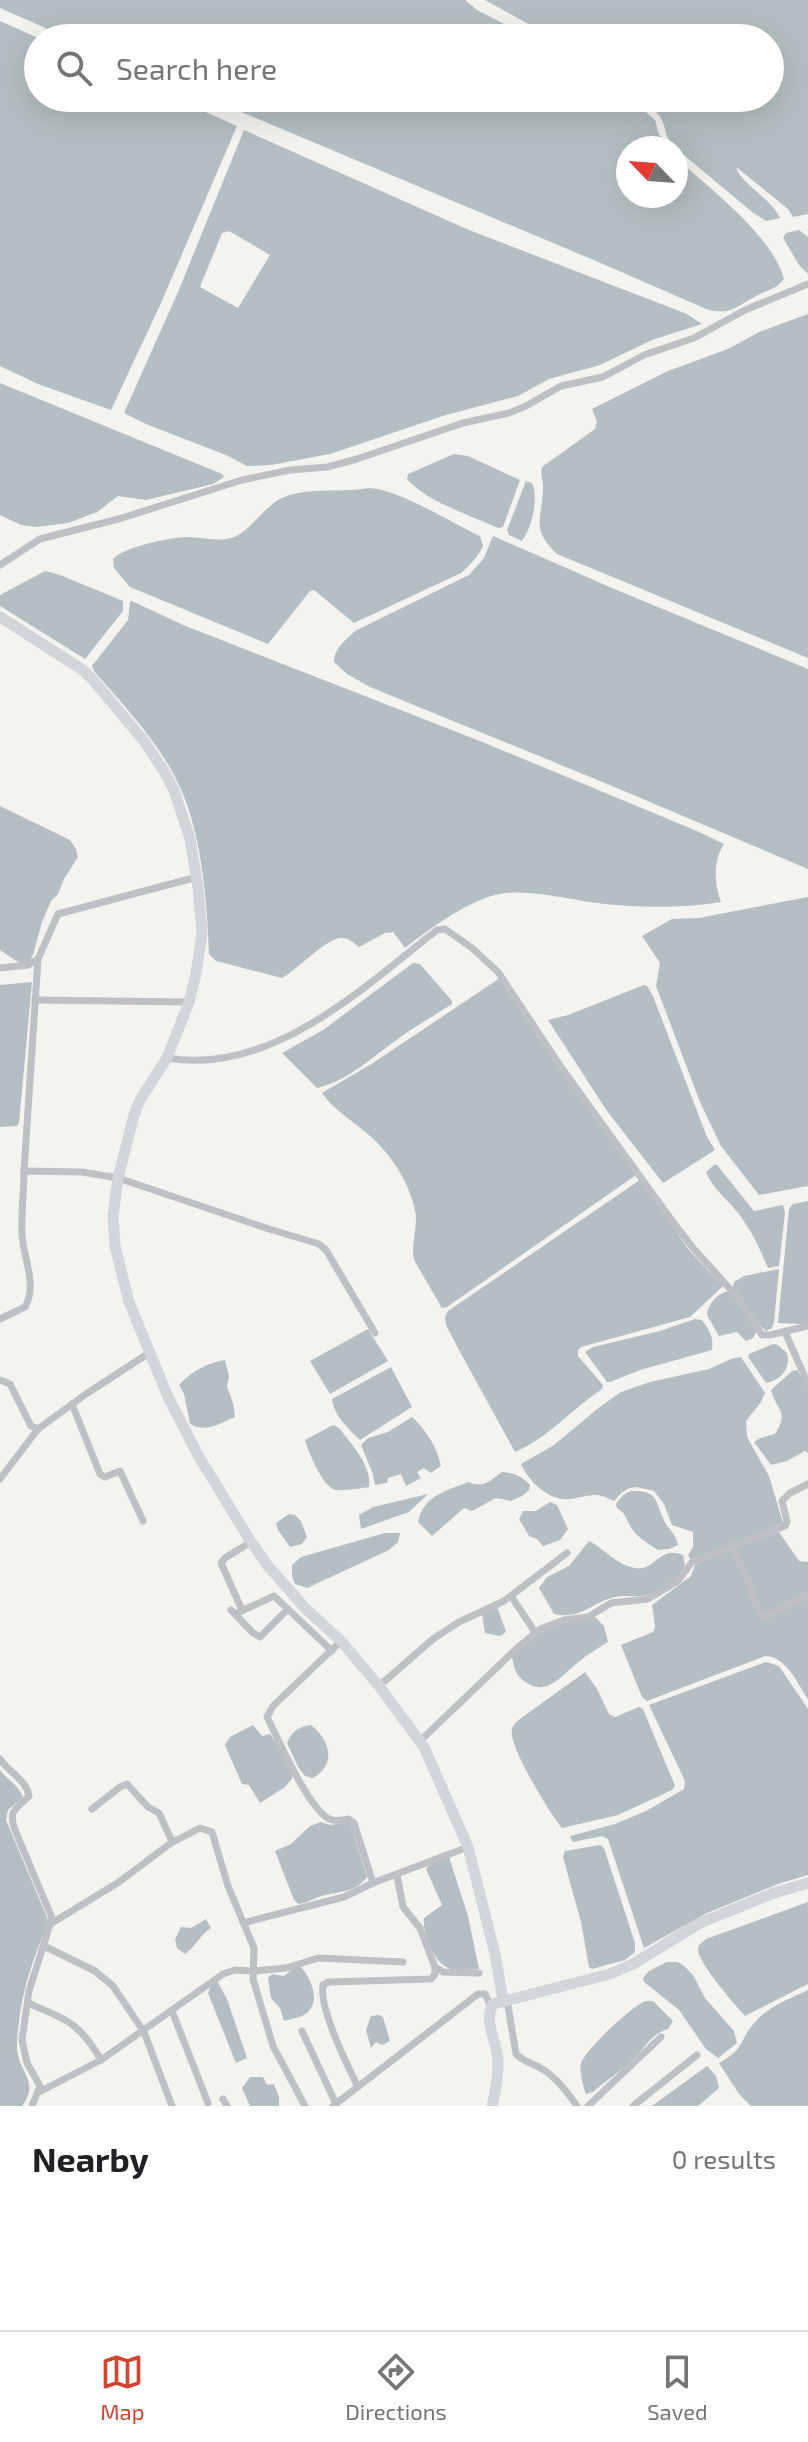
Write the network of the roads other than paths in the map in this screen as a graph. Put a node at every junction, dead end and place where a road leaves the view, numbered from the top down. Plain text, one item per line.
1 (808, 284) edge
2 (0, 565) edge
3 (0, 617) edge
4 (197, 877) junction
5 (38, 959) junction
6 (0, 968) edge
7 (35, 1000) junction
8 (189, 1002) junction
9 (167, 1058) junction
10 (24, 1171) junction
11 (118, 1178) junction
12 (0, 1319) edge
13 (808, 1326) edge
14 (785, 1332) junction
15 (375, 1333) dead end
16 (144, 1356) junction
17 (2, 1383) edge
18 (808, 1384) edge
19 (72, 1404) junction
20 (38, 1429) junction
21 (0, 1479) edge
22 (808, 1484) edge
23 (143, 1521) dead end
24 (251, 1542) junction
25 (733, 1545) junction
26 (567, 1553) dead end
27 (808, 1595) edge
28 (511, 1596) junction
29 (288, 1609) junction
30 (236, 1611) junction
31 (535, 1632) junction
32 (337, 1646) junction
33 (379, 1686) junction
34 (420, 1741) junction
35 (0, 1759) edge
36 (92, 1809) dead end
37 (171, 1843) junction
38 (468, 1847) junction
39 (397, 1875) junction
40 (373, 1883) junction
41 (808, 1883) edge
42 (52, 1923) junction
43 (243, 1923) junction
44 (44, 1946) junction
45 (403, 1962) dead end
46 (435, 1967) junction
47 (253, 1971) junction
48 (479, 1973) dead end
49 (28, 2003) junction
50 (498, 2003) junction
51 (172, 2011) junction
52 (302, 2031) dead end
53 (144, 2032) junction
54 (661, 2037) dead end
55 (697, 2055) dead end
56 (101, 2060) junction
57 (358, 2087) junction
58 (39, 2092) junction
59 (208, 2103) dead end
60 (335, 2105) edge
61 (32, 2106) edge
62 (172, 2106) edge
63 (305, 2106) edge
64 (492, 2106) edge
65 (577, 2106) edge
66 (588, 2106) edge
67 (633, 2106) edge

1 - 2 street
3 - 4 street
4 - 5 street
4 - 8 street
5 - 6 street
5 - 7 street
7 - 8 street
7 - 10 street
8 - 9 street
9 - 11 street
9 - 14 street
10 - 11 street
10 - 12 street
11 - 15 street
11 - 16 street
13 - 14 street
14 - 18 street
16 - 19 street
16 - 24 street
17 - 20 street
19 - 20 street
19 - 23 street
20 - 21 street
22 - 25 street
24 - 30 street
24 - 32 street
25 - 27 street
25 - 31 street
26 - 28 street
28 - 31 street
28 - 33 street
29 - 30 street
29 - 30 street
29 - 32 street
31 - 34 street
32 - 33 street
32 - 40 street
33 - 34 street
34 - 38 street
35 - 42 street
36 - 37 street
37 - 42 street
37 - 43 street
38 - 39 street
38 - 50 street
39 - 40 street
39 - 46 street
40 - 43 street
41 - 50 street
42 - 44 street
43 - 47 street
44 - 49 street
44 - 53 street
45 - 47 street
46 - 48 street
46 - 57 street
47 - 51 street
47 - 63 street
49 - 56 street
49 - 58 street
50 - 57 street
50 - 64 street
50 - 65 street
51 - 53 street
51 - 59 street
52 - 60 street
53 - 56 street
53 - 62 street
54 - 66 street
55 - 67 street
56 - 58 street
57 - 60 street
58 - 61 street

